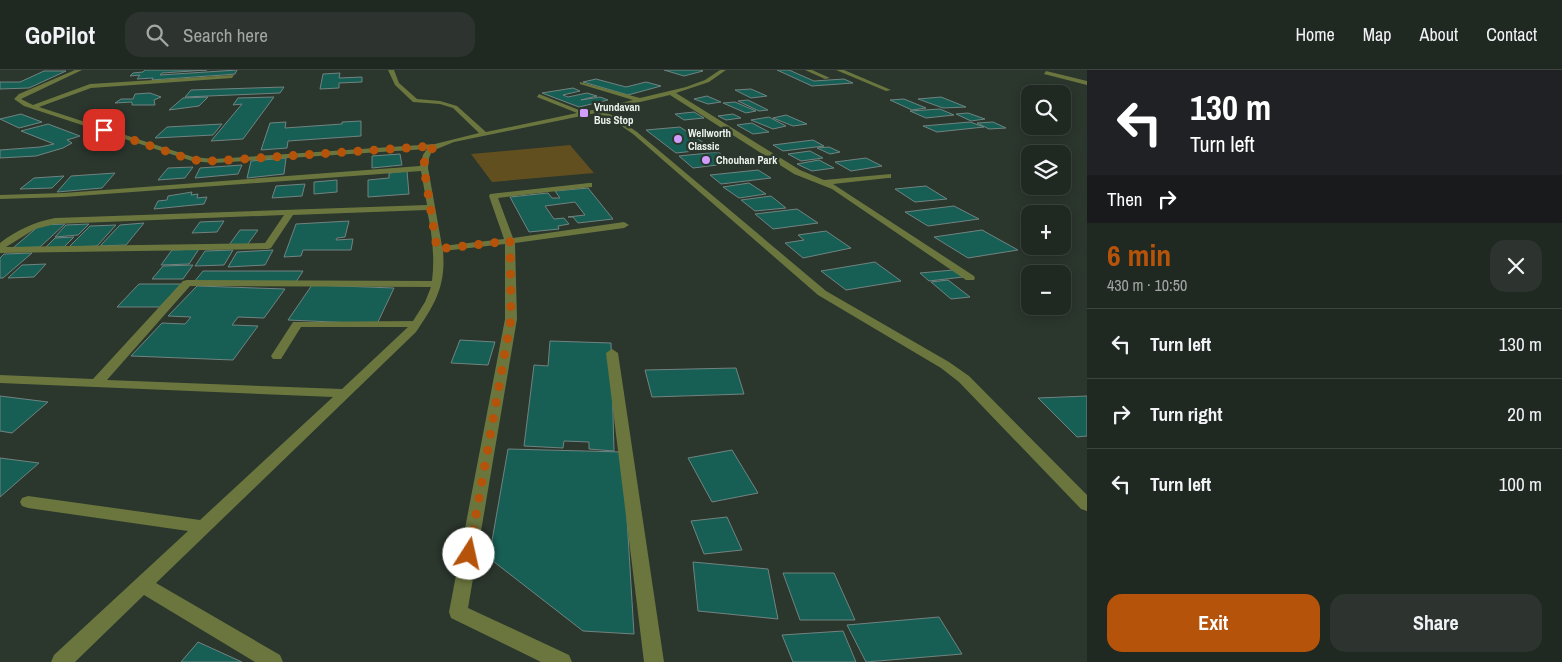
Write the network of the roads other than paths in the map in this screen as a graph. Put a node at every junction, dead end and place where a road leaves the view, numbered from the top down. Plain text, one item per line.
1 (79, 70) edge
2 (391, 70) edge
3 (723, 70) edge
4 (808, 70) edge
5 (839, 70) edge
6 (1046, 74) dead end
7 (232, 76) dead end
8 (827, 78) dead end
9 (1066, 78) junction
10 (1050, 81) dead end
11 (582, 83) dead end
12 (1087, 83) edge
13 (888, 90) dead end
14 (671, 93) junction
15 (539, 96) dead end
16 (642, 100) junction
17 (34, 107) junction
18 (597, 111) junction
19 (585, 114) junction
20 (485, 135) junction
21 (435, 146) junction
22 (424, 168) junction
23 (888, 176) dead end
24 (824, 182) junction
25 (589, 185) dead end
26 (0, 197) edge
27 (430, 207) junction
28 (290, 212) junction
29 (624, 225) dead end
30 (510, 241) junction
31 (0, 248) edge
32 (437, 249) junction
33 (970, 278) dead end
34 (437, 284) junction
35 (416, 324) junction
36 (612, 353) dead end
37 (277, 356) dead end
38 (0, 379) edge
39 (96, 384) junction
40 (345, 393) junction
41 (28, 502) dead end
42 (1087, 505) edge
43 (204, 527) junction
44 (142, 585) junction
45 (61, 662) edge
46 (273, 662) edge
47 (562, 662) edge
48 (654, 662) edge

1 - 17 street
2 - 20 street
3 - 14 street
4 - 8 street
5 - 13 street
6 - 9 street
7 - 17 street
9 - 10 street
9 - 12 street
11 - 16 street
14 - 16 street
14 - 24 street
15 - 19 street
16 - 18 street
17 - 21 street
18 - 19 street
18 - 42 street
19 - 20 street
20 - 21 street
21 - 22 street
22 - 26 street
22 - 27 street
23 - 24 street
24 - 33 street
25 - 30 street
27 - 28 street
27 - 32 street
28 - 31 street
28 - 31 street
29 - 30 street
30 - 32 street
30 - 47 street
32 - 34 street
34 - 35 street
34 - 39 street
35 - 37 street
35 - 40 street
36 - 48 street
38 - 39 street
39 - 40 street
40 - 43 street
41 - 43 street
43 - 44 street
44 - 45 street
44 - 46 street

